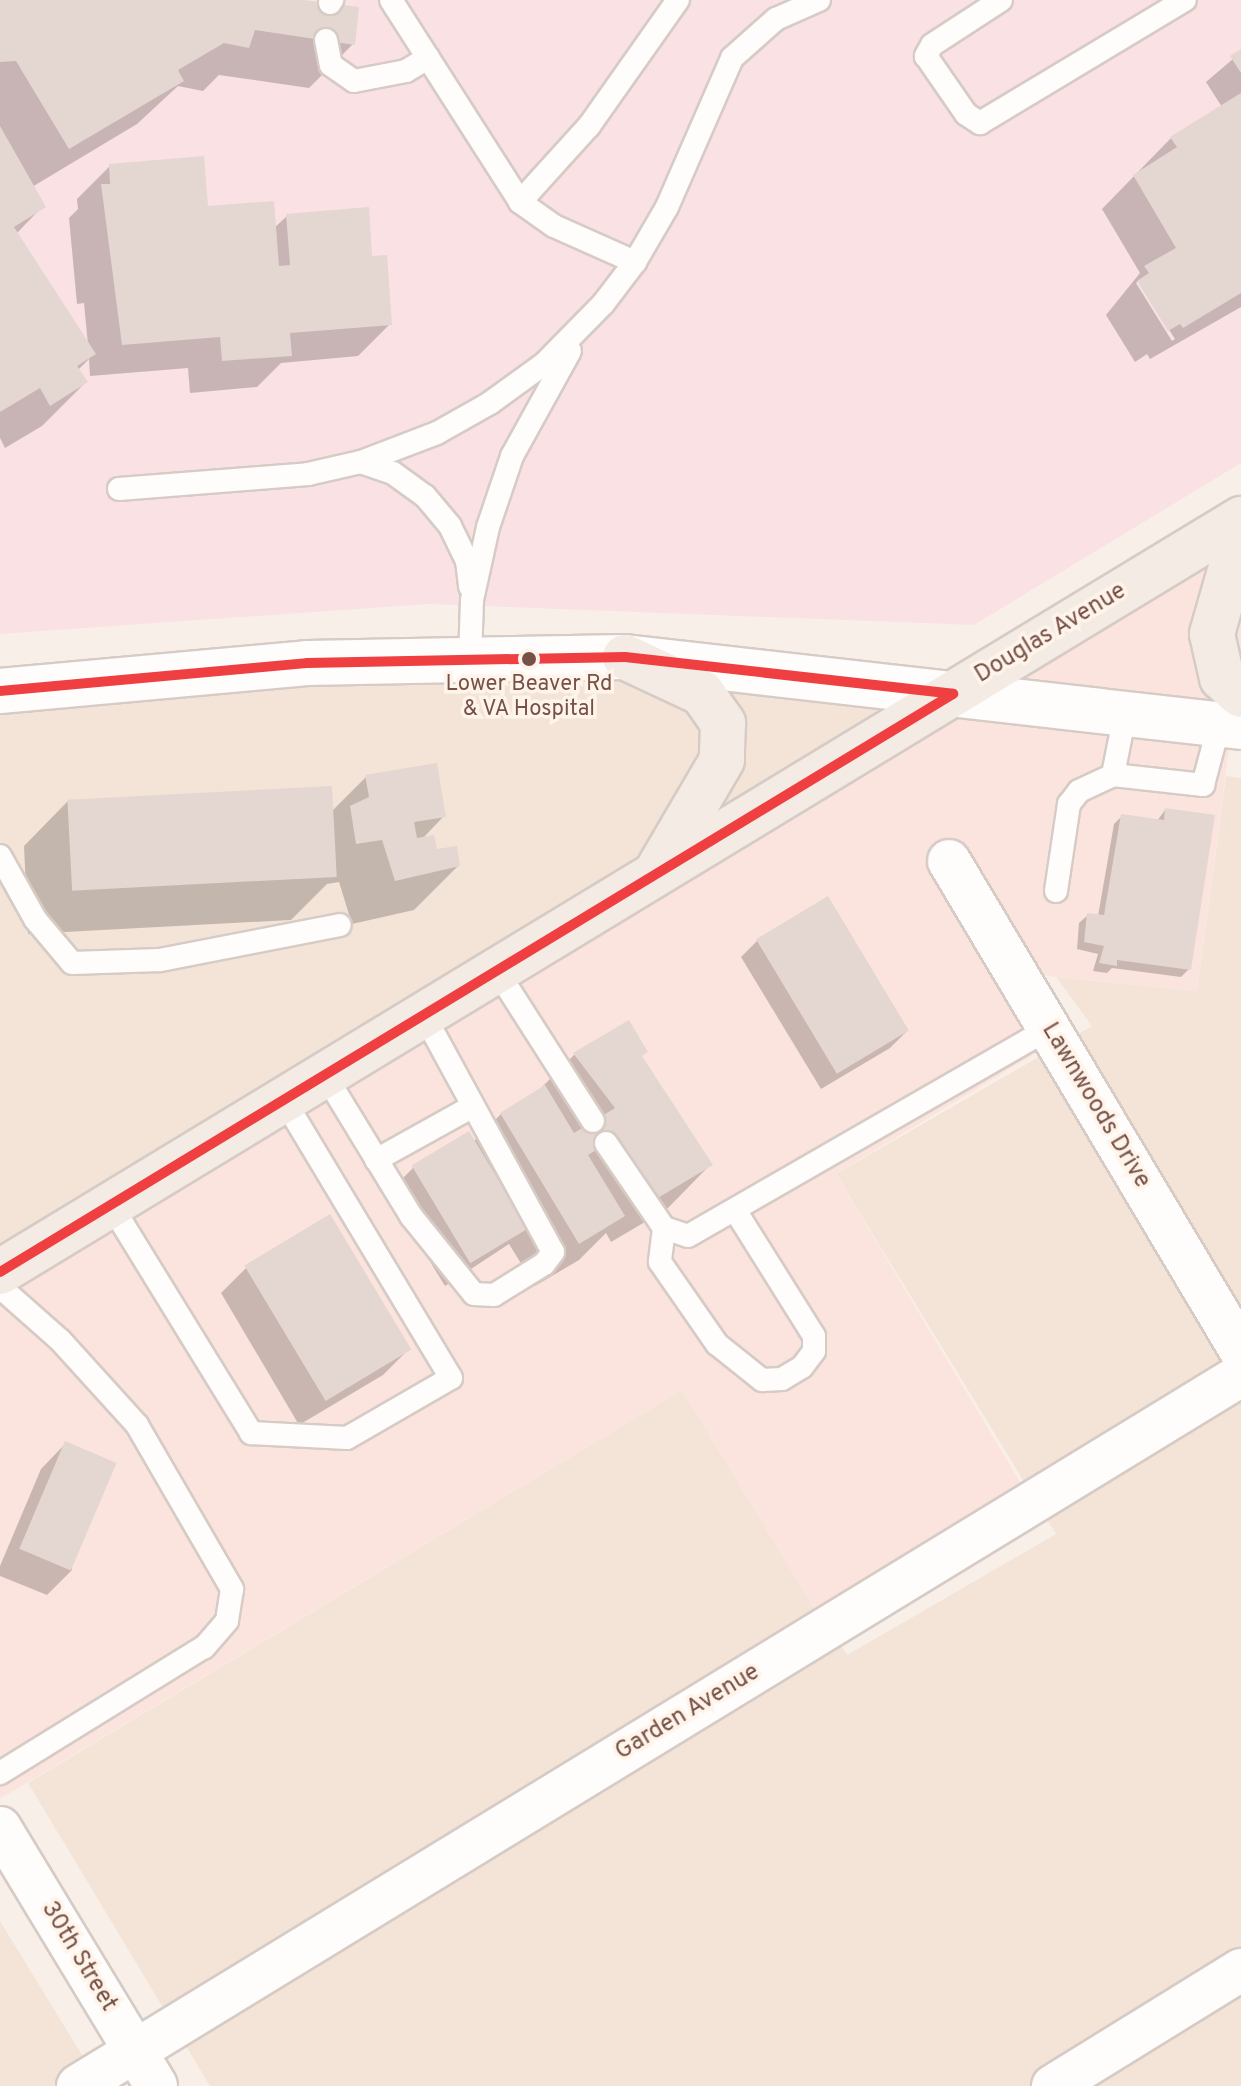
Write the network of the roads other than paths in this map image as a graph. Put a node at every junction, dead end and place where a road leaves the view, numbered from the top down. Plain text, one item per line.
1 (391, 0) edge
2 (678, 0) edge
3 (819, 0) edge
4 (1001, 0) edge
5 (1185, 0) edge
6 (770, 10) edge
7 (326, 40) dead end
8 (428, 58) junction
9 (520, 202) junction
10 (635, 262) junction
11 (603, 304) junction
12 (361, 462) junction
13 (119, 489) dead end
14 (1241, 519) edge
15 (1241, 532) edge
16 (472, 600) junction
17 (625, 657) junction
18 (470, 660) junction
19 (0, 691) edge
20 (953, 694) junction
21 (1125, 714) junction
22 (1234, 716) edge
23 (1113, 775) junction
24 (0, 856) edge
25 (949, 861) dead end
26 (656, 874) junction
27 (1056, 891) dead end
28 (340, 925) dead end
29 (497, 971) junction
30 (424, 1015) junction
31 (1048, 1029) junction
32 (325, 1075) junction
33 (284, 1100) junction
34 (473, 1106) junction
35 (593, 1121) dead end
36 (606, 1143) dead end
37 (376, 1160) junction
38 (111, 1205) junction
39 (735, 1210) junction
40 (664, 1228) junction
41 (0, 1272) edge
42 (0, 1287) edge
43 (1241, 1351) edge
44 (1241, 1375) edge
45 (0, 1773) edge
46 (0, 1828) edge
47 (1241, 1970) edge
48 (145, 2069) edge
49 (78, 2086) edge
50 (1053, 2086) edge

1 - 8 lane
2 - 9 lane
3 - 6 lane
4 - 5 lane
6 - 10 lane
7 - 8 lane
8 - 9 lane
9 - 10 lane
10 - 11 lane
11 - 12 lane
11 - 16 lane
12 - 13 lane
12 - 16 lane
14 - 20 main road, Douglas Avenue
15 - 22 main road
16 - 18 lane
17 - 18 street
17 - 20 street
17 - 26 main road
18 - 19 street
20 - 21 street
20 - 26 main road, Douglas Avenue
21 - 22 street
21 - 23 lane
22 - 23 lane
23 - 27 lane
24 - 28 lane
25 - 31 street, Lawnwoods Drive
26 - 29 main road, Douglas Avenue
29 - 30 main road, Douglas Avenue
29 - 35 lane
30 - 32 main road, Douglas Avenue
30 - 34 lane
31 - 39 lane
31 - 43 street, Lawnwoods Drive
32 - 33 main road, Douglas Avenue
32 - 37 lane
33 - 38 main road, Douglas Avenue
33 - 38 lane
34 - 37 lane
34 - 37 lane
36 - 40 lane
38 - 41 main road, Douglas Avenue
39 - 40 lane
39 - 40 lane
42 - 45 lane
44 - 48 street, Garden Avenue
46 - 48 street, 30th Street
47 - 50 street
48 - 49 street, Garden Avenue

